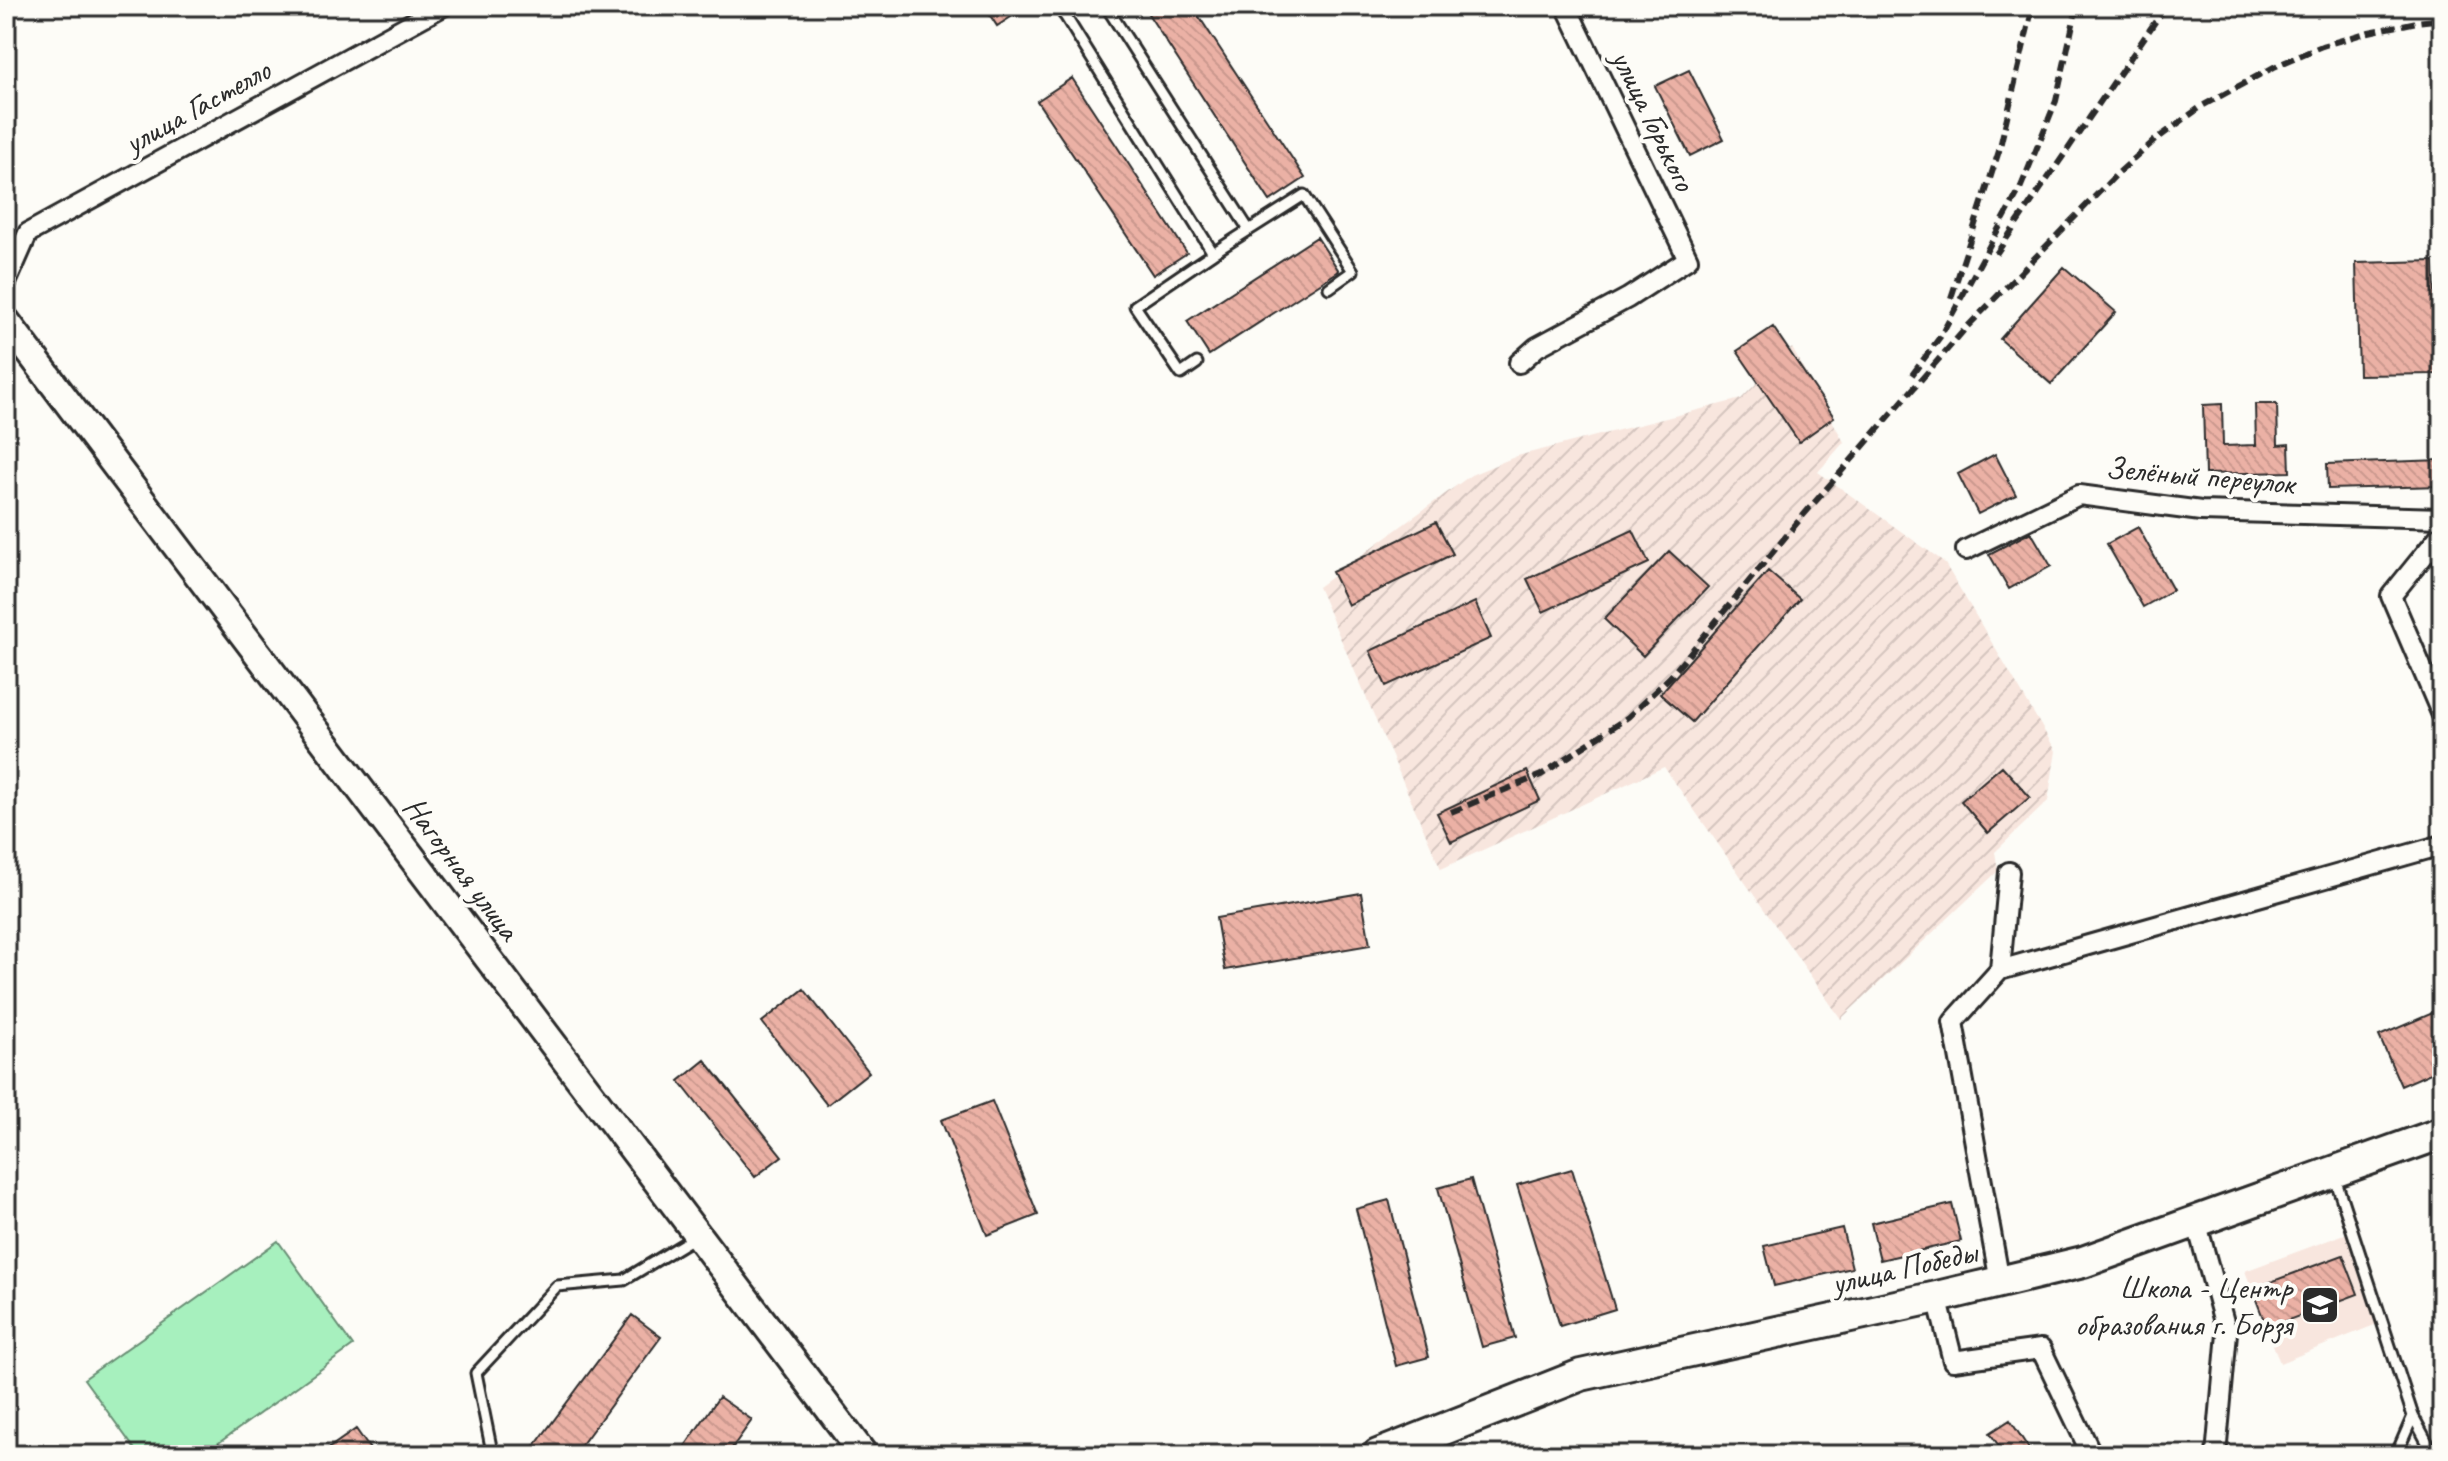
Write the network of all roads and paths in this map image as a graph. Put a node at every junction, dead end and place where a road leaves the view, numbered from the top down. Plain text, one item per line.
1 (443, 6) edge
2 (1078, 6) edge
3 (1106, 6) edge
4 (1566, 6) edge
5 (1062, 10) edge
6 (1249, 230) junction
7 (1213, 253) junction
8 (6, 283) edge
9 (1329, 288) dead end
10 (6, 321) edge
11 (1197, 363) dead end
12 (1519, 363) dead end
13 (2442, 518) edge
14 (2442, 533) edge
15 (1966, 550) dead end
16 (2442, 715) edge
17 (2442, 845) edge
18 (2009, 872) dead end
19 (2000, 970) junction
20 (2442, 1133) edge
21 (2333, 1172) junction
22 (2196, 1221) junction
23 (698, 1236) junction
24 (2000, 1282) junction
25 (1937, 1297) junction
26 (2413, 1416) junction
27 (497, 1455) edge
28 (864, 1455) edge
29 (1378, 1455) edge
30 (2092, 1455) edge
31 (2216, 1455) edge
32 (2396, 1455) edge
33 (2434, 1455) edge

1 - 8 street, улица Гастелло
2 - 5 lane
3 - 6 lane
4 - 12 street, улица Горького
5 - 7 lane
6 - 7 lane
6 - 9 lane
7 - 11 lane
10 - 23 street, Нагорная улица
13 - 15 street, Зелёный переулок
14 - 16 street
17 - 19 street
18 - 19 street
19 - 24 street
20 - 21 main road, улица Победы
21 - 22 main road, улица Победы
21 - 26 lane
22 - 24 main road, улица Победы
22 - 31 street
23 - 27 lane
23 - 28 street, Нагорная улица
24 - 25 main road, улица Победы
25 - 29 main road, улица Победы
25 - 30 street
26 - 32 lane
26 - 33 lane

